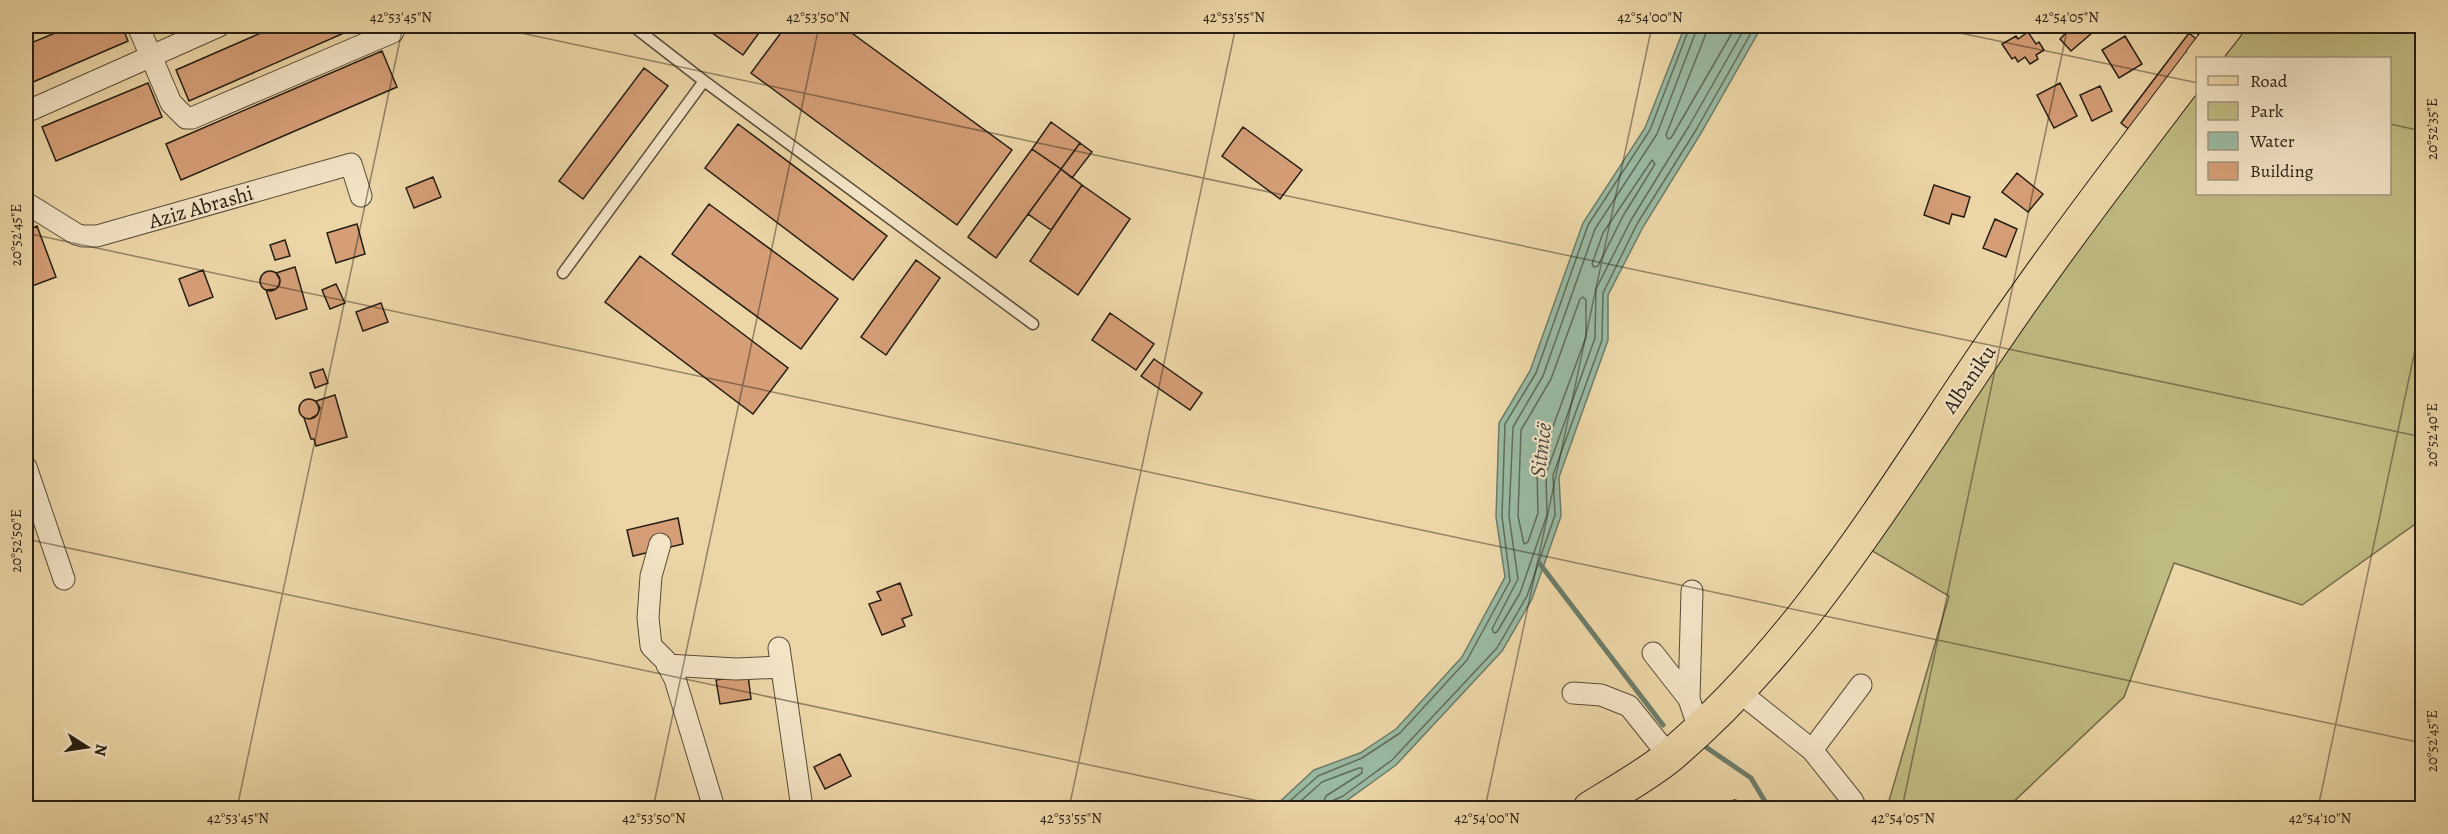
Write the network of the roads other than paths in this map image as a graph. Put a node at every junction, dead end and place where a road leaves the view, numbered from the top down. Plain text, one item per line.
1 (138, 26) edge
2 (219, 26) edge
3 (633, 26) edge
4 (2227, 26) edge
5 (393, 32) dead end
6 (151, 56) junction
7 (2203, 57) edge
8 (2196, 67) edge
9 (704, 81) junction
10 (26, 112) edge
11 (361, 196) dead end
12 (26, 203) edge
13 (563, 273) dead end
14 (1033, 324) dead end
15 (26, 467) edge
16 (660, 544) dead end
17 (64, 579) dead end
18 (1692, 591) dead end
19 (1653, 653) dead end
20 (667, 665) junction
21 (1861, 685) dead end
22 (1737, 690) junction
23 (1573, 693) dead end
24 (1694, 714) junction
25 (1812, 750) junction
26 (1670, 756) junction
27 (714, 808) edge
28 (802, 808) edge
29 (1590, 808) edge
30 (1856, 808) edge

1 - 6 street
2 - 6 street
3 - 9 lane
4 - 7 main road
5 - 6 street
6 - 10 street
8 - 22 main road, Albaniku
9 - 13 lane
9 - 14 lane
11 - 12 street, Aziz Abrashi
15 - 17 street
16 - 20 street
18 - 24 street
19 - 24 street
20 - 27 street
20 - 28 street
21 - 25 street
22 - 24 main road, Albaniku
22 - 25 street
23 - 26 street
24 - 26 main road, Albaniku
25 - 30 street
26 - 29 main road, Albaniku

